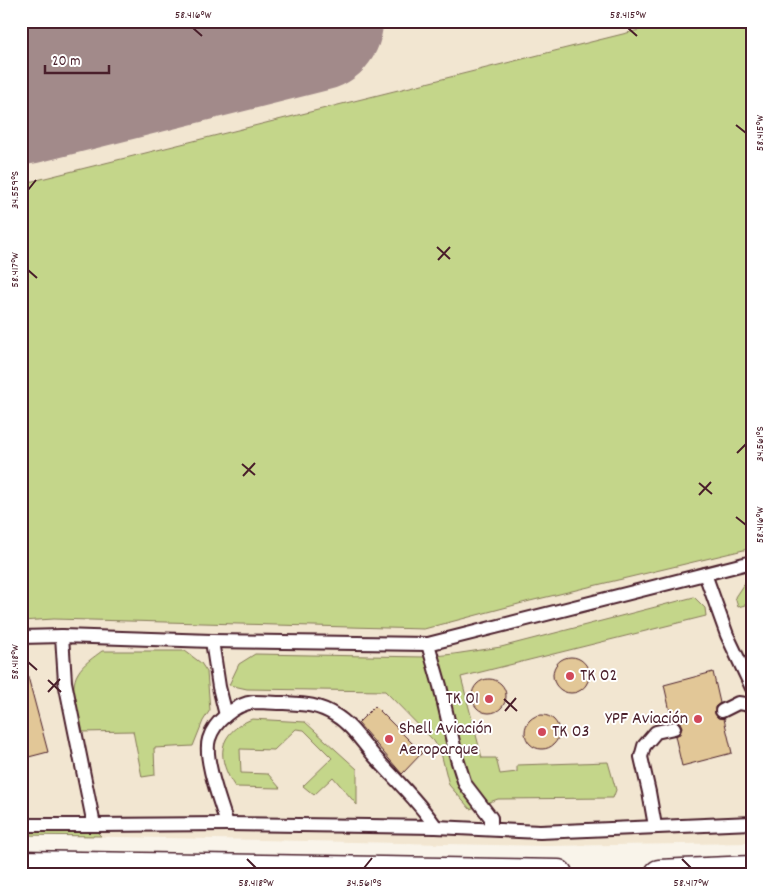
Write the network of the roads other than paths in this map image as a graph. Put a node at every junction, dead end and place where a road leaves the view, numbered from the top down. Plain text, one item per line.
1 (752, 562) edge
2 (705, 574) junction
3 (62, 636) junction
4 (21, 637) edge
5 (212, 641) junction
6 (428, 644) junction
7 (752, 688) edge
8 (752, 706) edge
9 (722, 711) dead end
10 (226, 715) junction
11 (674, 728) dead end
12 (752, 823) edge
13 (94, 824) junction
14 (227, 824) junction
15 (21, 825) edge
16 (655, 826) junction
17 (436, 827) junction
18 (491, 830) junction
19 (21, 865) edge
20 (752, 870) edge
21 (558, 874) edge
22 (659, 874) edge

1 - 2 lane
2 - 6 lane
2 - 7 lane
3 - 4 lane
3 - 5 lane
3 - 13 lane
5 - 6 lane
5 - 10 lane
6 - 18 lane
8 - 9 lane
10 - 14 lane
10 - 17 lane
11 - 16 lane
12 - 16 lane
13 - 14 lane
13 - 15 lane
14 - 17 lane
16 - 18 lane
17 - 18 lane
19 - 21 highway
20 - 22 highway

